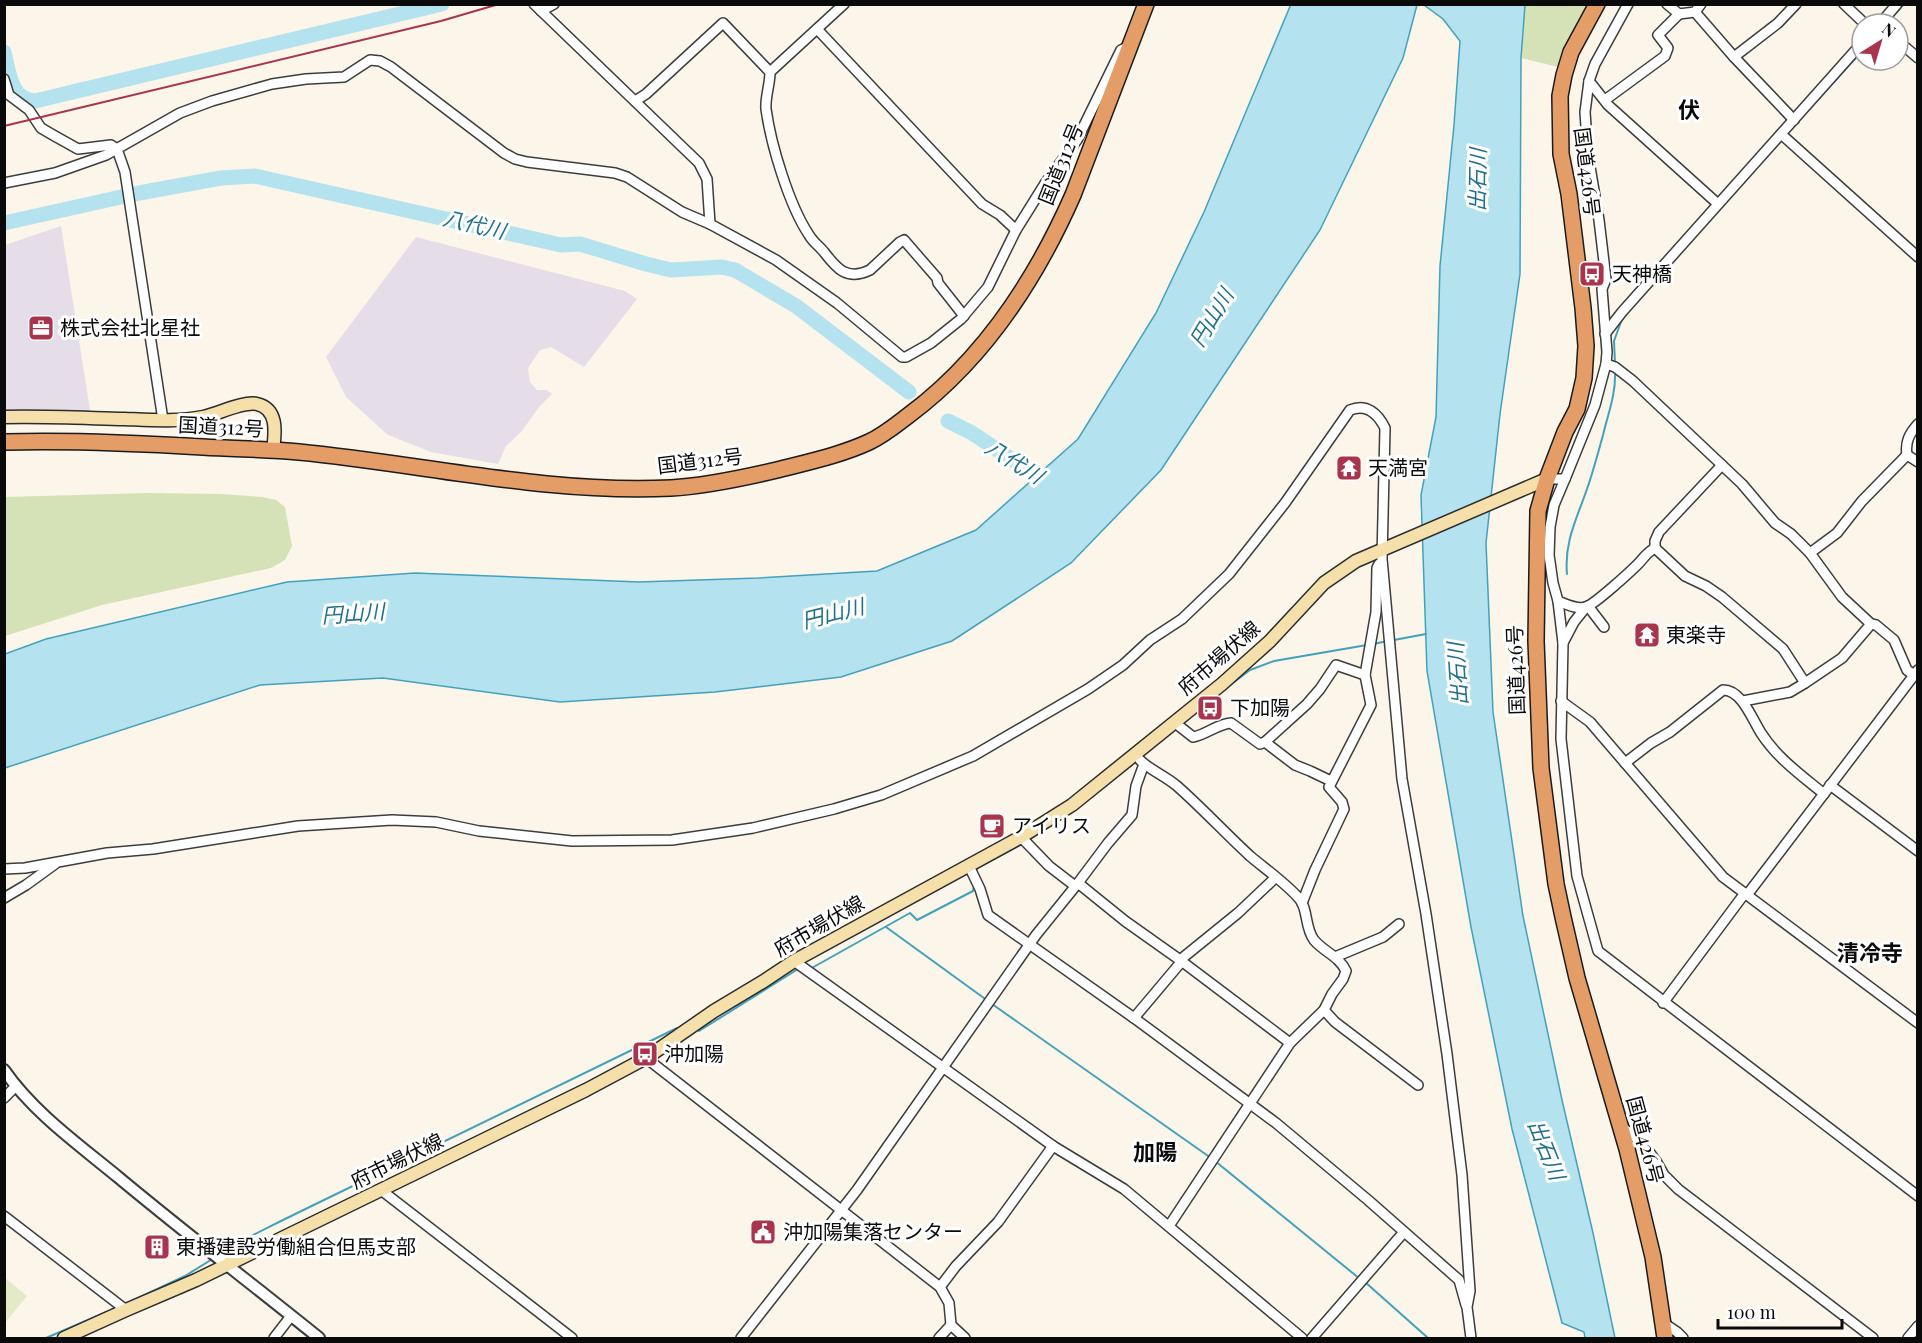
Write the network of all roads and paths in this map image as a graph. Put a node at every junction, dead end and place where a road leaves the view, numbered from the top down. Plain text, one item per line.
1 (554, 4) edge
2 (844, 4) edge
3 (1146, 4) edge
4 (1597, 4) edge
5 (1628, 4) edge
6 (1667, 4) edge
7 (1796, 4) edge
8 (537, 8) edge
9 (1698, 8) edge
10 (1679, 14) junction
11 (817, 29) junction
12 (1130, 44) junction
13 (1734, 57) junction
14 (1850, 57) edge
15 (770, 72) junction
16 (4, 79) edge
17 (1589, 81) junction
18 (1605, 100) junction
19 (635, 101) junction
20 (1794, 120) junction
21 (1781, 134) junction
22 (117, 149) junction
23 (4, 183) edge
24 (1719, 204) junction
25 (710, 224) junction
26 (1016, 230) junction
27 (1917, 257) edge
28 (964, 316) junction
29 (1605, 334) junction
30 (1606, 364) junction
31 (4, 417) edge
32 (163, 420) junction
33 (1917, 424) edge
34 (4, 442) edge
35 (273, 451) junction
36 (1906, 455) junction
37 (1917, 462) edge
38 (1722, 465) junction
39 (1547, 479) junction
40 (1565, 479) junction
41 (1655, 548) junction
42 (1385, 551) junction
43 (1810, 553) junction
44 (1558, 601) junction
45 (1587, 606) junction
46 (1871, 624) junction
47 (1604, 627) dead end
48 (1563, 644) junction
49 (1365, 675) junction
50 (1916, 675) edge
51 (1805, 683) junction
52 (1561, 701) junction
53 (1743, 701) junction
54 (1174, 722) junction
55 (1265, 742) junction
56 (1134, 753) junction
57 (1624, 763) junction
58 (1144, 764) junction
59 (1331, 781) junction
60 (1830, 785) junction
61 (1824, 794) junction
62 (1021, 837) junction
63 (1917, 851) edge
64 (57, 862) junction
65 (969, 866) junction
66 (4, 869) edge
67 (1275, 878) junction
68 (1077, 885) junction
69 (1746, 894) junction
70 (4, 898) edge
71 (1302, 903) junction
72 (1400, 924) dead end
73 (1030, 946) junction
74 (1335, 957) junction
75 (1181, 960) junction
76 (794, 961) junction
77 (1663, 1003) junction
78 (1324, 1010) junction
79 (1134, 1018) junction
80 (1917, 1023) edge
81 (1290, 1043) junction
82 (646, 1058) junction
83 (943, 1068) junction
84 (4, 1070) edge
85 (1418, 1085) dead end
86 (16, 1086) junction
87 (4, 1098) edge
88 (1250, 1102) junction
89 (1620, 1125) junction
90 (1053, 1146) junction
91 (381, 1190) junction
92 (1917, 1196) edge
93 (841, 1210) junction
94 (4, 1216) edge
95 (1169, 1226) junction
96 (1404, 1232) junction
97 (227, 1265) junction
98 (940, 1287) junction
99 (1467, 1307) junction
100 (126, 1310) junction
101 (291, 1316) junction
102 (1662, 1322) junction
103 (951, 1325) junction
104 (1917, 1326) edge
105 (64, 1338) edge
106 (274, 1338) edge
107 (319, 1338) edge
108 (568, 1338) edge
109 (741, 1338) edge
110 (939, 1338) edge
111 (965, 1338) edge
112 (1302, 1338) edge
113 (1312, 1338) edge
114 (1471, 1338) edge
115 (1665, 1338) edge
116 (1683, 1338) edge
117 (1874, 1338) edge
118 (1908, 1338) edge

1 - 8 street
2 - 11 street
3 - 12 highway, 国道312号
4 - 39 highway, 国道426号
5 - 17 street
6 - 10 street
7 - 13 street
8 - 19 street
9 - 10 street
9 - 13 street
10 - 18 street
11 - 15 street
11 - 26 street
12 - 26 street
12 - 35 highway, 国道312号
13 - 20 street
14 - 20 street
15 - 19 street
15 - 28 street
16 - 22 street
17 - 18 street
17 - 29 street
18 - 24 street
19 - 25 street
20 - 21 street
21 - 24 street
21 - 27 street
22 - 23 street
22 - 25 street
22 - 32 street
24 - 29 street
25 - 28 street
26 - 28 street
29 - 30 street
30 - 38 street
30 - 40 street
31 - 32 main road
32 - 35 main road
33 - 36 street
34 - 35 highway, 国道312号
36 - 37 street
36 - 43 street
38 - 41 street
38 - 43 street
39 - 40 street
39 - 42 main road, 府市場伏線
39 - 89 highway, 国道426号
40 - 44 street
41 - 45 street
41 - 51 street
42 - 49 street
42 - 54 main road, 府市場伏線
42 - 64 street
42 - 99 street
43 - 46 street
44 - 45 street
44 - 48 street
45 - 47 street
45 - 48 street
46 - 50 street
46 - 51 street
48 - 52 street
49 - 55 street
49 - 59 street
50 - 60 street
51 - 53 street
52 - 57 street
52 - 77 street
53 - 57 street
53 - 61 street
54 - 55 street
54 - 56 main road, 府市場伏線
55 - 59 street
56 - 58 street
56 - 62 main road, 府市場伏線
57 - 69 street
58 - 67 street
58 - 68 street
59 - 71 street
60 - 61 street
60 - 63 street
61 - 69 street
62 - 65 main road, 府市場伏線
62 - 68 street
64 - 66 street
64 - 70 street
65 - 73 street
65 - 76 main road, 府市場伏線
67 - 71 street
67 - 75 street
68 - 73 street
68 - 75 street
69 - 77 street
69 - 80 street
71 - 74 street
72 - 74 street
73 - 79 street
73 - 83 street
74 - 78 street
75 - 79 street
75 - 81 street
76 - 82 main road, 府市場伏線
76 - 83 street
77 - 92 street
78 - 81 street
78 - 85 street
79 - 88 street
81 - 88 street
82 - 91 main road, 府市場伏線
82 - 93 street
83 - 90 street
83 - 93 street
84 - 86 street
86 - 87 street
86 - 97 street
88 - 95 street
88 - 96 street
89 - 102 highway, 国道426号
89 - 117 street
90 - 95 street
90 - 98 street
91 - 97 main road, 府市場伏線
91 - 108 street
93 - 98 street
93 - 109 street
94 - 100 street
95 - 112 street
96 - 99 street
96 - 113 street
97 - 100 main road, 府市場伏線
97 - 101 street
98 - 103 street
99 - 114 street
100 - 105 main road, 府市場伏線
101 - 106 street
101 - 107 street
102 - 115 highway, 国道426号
102 - 116 street
103 - 110 street
103 - 111 street
104 - 118 street

